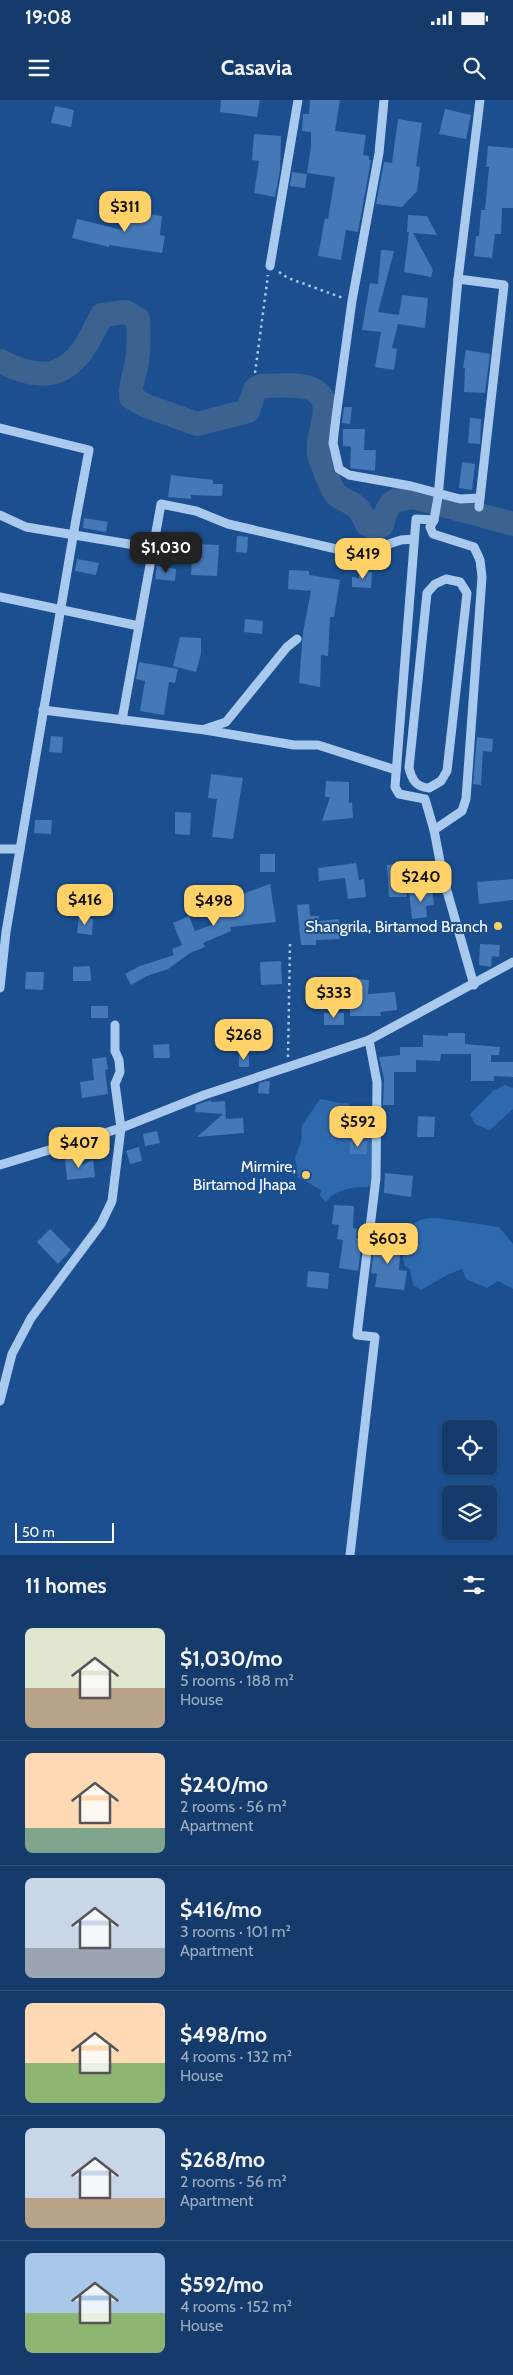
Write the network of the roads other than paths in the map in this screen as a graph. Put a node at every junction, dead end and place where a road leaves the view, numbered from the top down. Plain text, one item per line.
1 (298, 100) edge
2 (384, 100) edge
3 (480, 100) edge
4 (270, 266) road end
5 (458, 279) junction
6 (508, 285) edge
7 (0, 428) edge
8 (438, 494) junction
9 (0, 515) edge
10 (434, 517) junction
11 (73, 536) junction
12 (414, 539) junction
13 (153, 548) junction
14 (427, 593) joint
15 (0, 597) edge
16 (61, 610) junction
17 (138, 626) junction
18 (297, 639) dead end
19 (43, 710) junction
20 (122, 720) junction
21 (205, 730) junction
22 (396, 770) junction
23 (434, 830) junction
24 (0, 849) edge
25 (20, 850) junction
26 (513, 962) edge
27 (474, 985) junction
28 (0, 988) edge
29 (115, 1026) dead end
30 (369, 1040) junction
31 (121, 1128) junction
32 (0, 1165) edge
33 (0, 1401) edge
34 (350, 1555) edge

1 - 4 street
2 - 8 street
3 - 5 street
5 - 6 street
5 - 8 street
6 - 8 street
7 - 11 street
8 - 10 street
9 - 11 street
10 - 12 street
10 - 23 street
11 - 13 street
11 - 16 street
12 - 13 street
12 - 22 street
13 - 17 street
14 - 14 street
15 - 16 street
16 - 17 street
16 - 19 street
17 - 20 street
18 - 21 street
19 - 20 street
19 - 25 street
20 - 21 street
21 - 22 street
22 - 23 street
23 - 27 street
24 - 25 street
25 - 28 street
26 - 27 street
27 - 30 street
29 - 31 street
30 - 31 street
30 - 34 street
31 - 32 street
31 - 33 street

